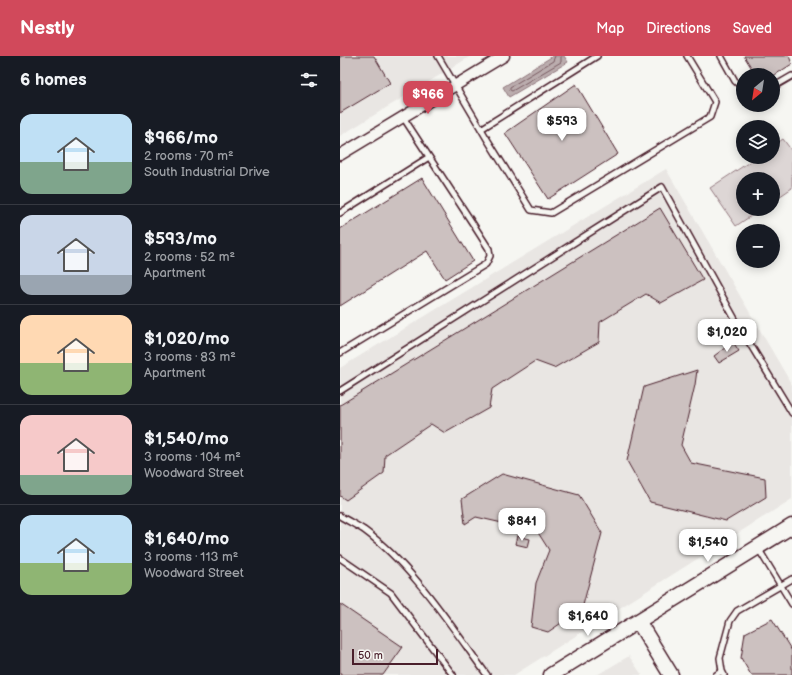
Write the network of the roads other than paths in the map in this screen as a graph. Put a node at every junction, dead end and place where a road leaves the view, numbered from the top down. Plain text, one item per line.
1 (438, 56) edge
2 (504, 56) edge
3 (597, 56) edge
4 (687, 56) edge
5 (720, 56) edge
6 (792, 76) edge
7 (736, 82) edge
8 (780, 83) edge
9 (456, 85) junction
10 (403, 117) junction
11 (481, 129) junction
12 (340, 155) edge
13 (429, 157) junction
14 (340, 213) edge
15 (340, 353) edge
16 (340, 391) edge
17 (792, 414) edge
18 (340, 516) edge
19 (792, 526) edge
20 (758, 547) junction
21 (340, 558) edge
22 (792, 579) edge
23 (781, 586) junction
24 (792, 604) edge
25 (638, 621) junction
26 (723, 673) edge
27 (453, 675) edge
28 (487, 675) edge
29 (551, 675) edge
30 (671, 675) edge
31 (716, 675) edge

1 - 9 lane
2 - 9 street
3 - 11 lane
4 - 11 lane
5 - 7 lane
6 - 8 lane
9 - 10 street
9 - 11 lane
10 - 12 street
10 - 13 lane
13 - 14 lane
13 - 15 lane
16 - 17 lane
18 - 28 lane
19 - 20 street
20 - 23 lane
20 - 25 street
21 - 27 lane
22 - 23 lane
23 - 24 lane
23 - 26 lane
25 - 29 street
25 - 30 street
26 - 31 lane

